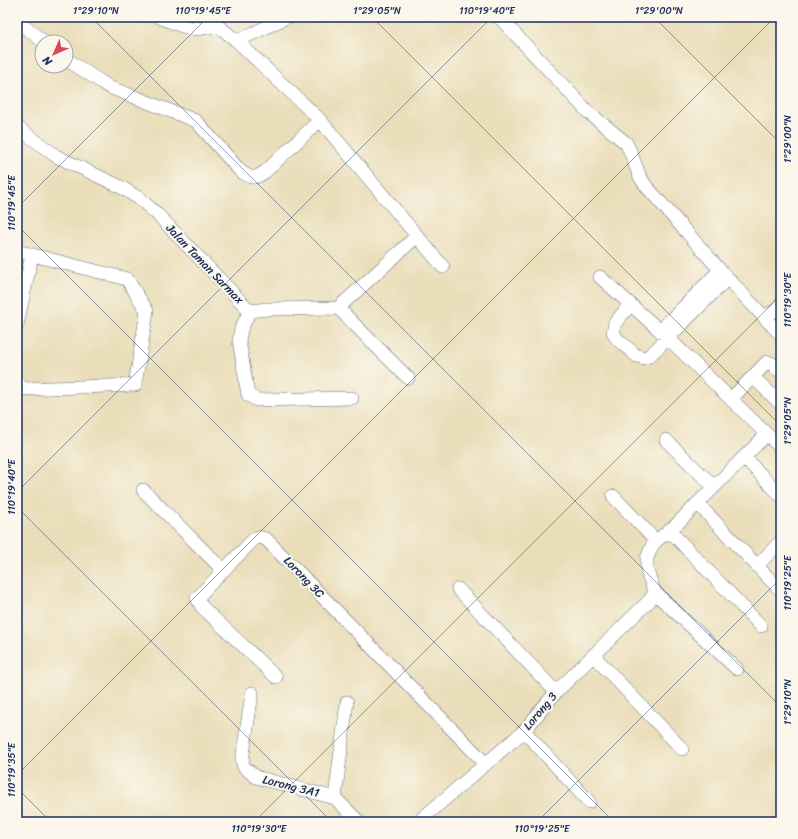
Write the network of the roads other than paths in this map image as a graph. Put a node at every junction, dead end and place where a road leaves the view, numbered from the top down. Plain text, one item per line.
1 (159, 17) edge
2 (286, 17) edge
3 (499, 17) edge
4 (17, 21) edge
5 (212, 21) edge
6 (34, 34) edge
7 (237, 41) junction
8 (74, 64) edge
9 (320, 120) junction
10 (17, 127) edge
11 (417, 236) junction
12 (17, 251) edge
13 (32, 255) junction
14 (443, 266) dead end
15 (724, 274) junction
16 (600, 277) dead end
17 (781, 304) edge
18 (630, 305) junction
19 (338, 308) junction
20 (250, 311) junction
21 (764, 317) junction
22 (17, 325) edge
23 (664, 335) junction
24 (781, 335) edge
25 (781, 372) edge
26 (753, 377) junction
27 (408, 378) dead end
28 (17, 383) edge
29 (352, 398) dead end
30 (731, 399) junction
31 (781, 404) edge
32 (767, 434) junction
33 (666, 440) dead end
34 (781, 448) edge
35 (744, 457) junction
36 (714, 487) junction
37 (143, 490) dead end
38 (613, 496) dead end
39 (781, 496) edge
40 (698, 504) junction
41 (669, 530) junction
42 (656, 541) junction
43 (781, 541) edge
44 (757, 566) junction
45 (223, 570) junction
46 (458, 589) dead end
47 (781, 591) edge
48 (655, 593) junction
49 (761, 626) dead end
50 (593, 655) junction
51 (737, 670) dead end
52 (276, 677) dead end
53 (556, 692) junction
54 (252, 693) dead end
55 (347, 702) dead end
56 (524, 731) junction
57 (682, 749) dead end
58 (486, 764) junction
59 (335, 798) junction
60 (589, 802) dead end
61 (426, 820) edge
62 (360, 822) edge

1 - 5 street
2 - 7 street
3 - 15 street
4 - 6 street
5 - 7 street
7 - 9 street
8 - 9 street
9 - 11 street
10 - 20 street, Jalan Taman Sarmax
11 - 14 street
11 - 19 street
12 - 13 street
13 - 22 street
13 - 28 street
15 - 21 street
15 - 23 street
16 - 18 street
17 - 21 street
18 - 23 street
18 - 23 street
19 - 20 street, Jalan Taman Sarmax
19 - 27 street
20 - 29 street
21 - 24 street
23 - 30 street
25 - 26 street
26 - 30 street
26 - 31 street
30 - 32 street
32 - 34 street
32 - 35 street
33 - 36 street
35 - 36 street
35 - 39 street
36 - 40 street
37 - 45 street
38 - 42 street
40 - 41 street
40 - 44 street
41 - 42 street
41 - 49 street
42 - 48 street
43 - 44 street
44 - 47 street
45 - 52 street, Lorong 3C
45 - 58 street, Lorong 3C
46 - 53 street
48 - 50 street, Lorong 3
48 - 51 street
50 - 53 street, Lorong 3
50 - 57 street
53 - 56 street, Lorong 3
54 - 59 street, Lorong 3A1
55 - 59 street
56 - 58 street, Lorong 3
56 - 60 street
58 - 61 street, Lorong 3
59 - 62 street, Lorong 3A1

